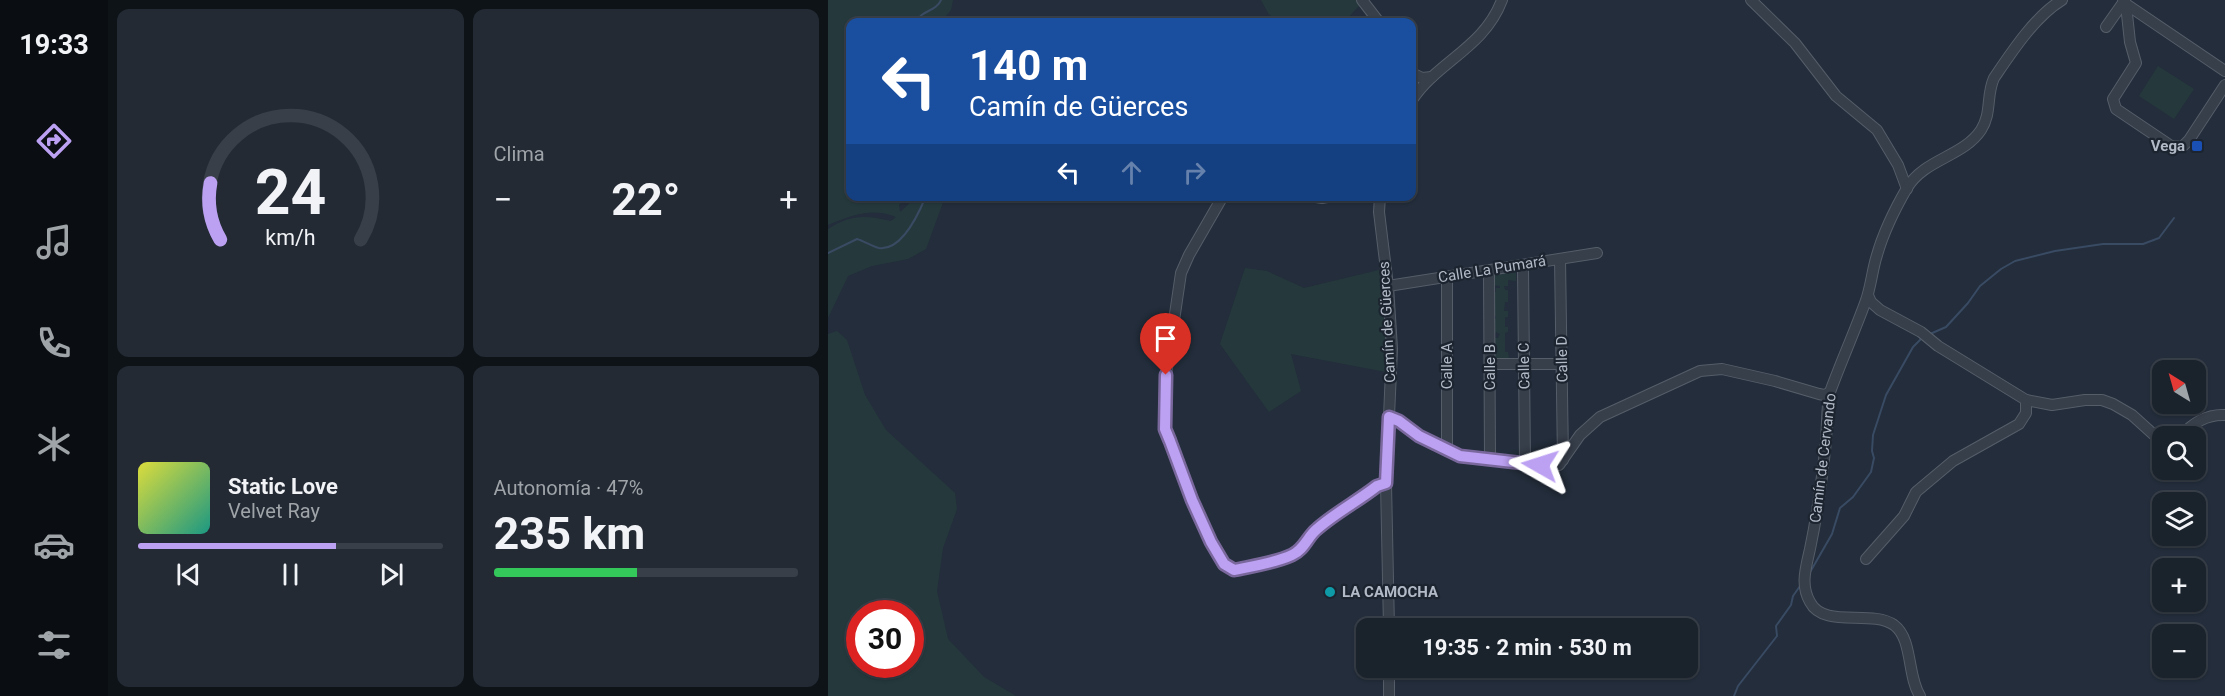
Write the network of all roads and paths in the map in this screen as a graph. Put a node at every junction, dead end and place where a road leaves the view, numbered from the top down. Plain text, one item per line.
1 (1362, 0) edge
2 (1502, 0) edge
3 (1751, 0) edge
4 (1766, 0) edge
5 (2062, 0) edge
6 (2122, 2) edge
7 (1767, 15) junction
8 (1376, 18) edge
9 (2106, 27) dead end
10 (2225, 71) edge
11 (1416, 75) edge
12 (1432, 77) junction
13 (2225, 85) edge
14 (1416, 94) edge
15 (1906, 189) junction
16 (1220, 201) edge
17 (1380, 201) edge
18 (1597, 253) dead end
19 (1560, 259) junction
20 (1523, 268) dead end
21 (1489, 274) dead end
22 (1447, 281) dead end
23 (1388, 286) junction
24 (1868, 295) junction
25 (1490, 364) junction
26 (1524, 364) junction
27 (1562, 364) junction
28 (1829, 393) junction
29 (2026, 400) junction
30 (2225, 415) edge
31 (1389, 417) junction
32 (2191, 426) edge
33 (2152, 433) edge
34 (1448, 451) junction
35 (1490, 459) junction
36 (1563, 460) junction
37 (1526, 463) junction
38 (1386, 483) junction
39 (1866, 560) dead end
40 (1389, 618) edge
41 (1389, 678) edge
42 (1389, 696) edge
43 (1920, 696) edge

1 - 8 street
2 - 12 street
3 - 7 street
4 - 7 street
5 - 15 street
6 - 9 street
6 - 10 street
6 - 13 street
7 - 15 street
11 - 12 street
12 - 14 street
15 - 24 street, Camín de Cervando
16 - 38 street
17 - 23 street, Camín de Güerces
18 - 19 street, Calle La Pumará
19 - 23 street, Calle La Pumará
19 - 27 street, Calle D
20 - 26 street, Calle C
21 - 25 street, Calle B
22 - 34 street, Calle A
23 - 31 street, Camín de Güerces
24 - 28 street, Camín de Cervando
24 - 29 street
25 - 26 street
25 - 35 street, Calle B
26 - 27 street
26 - 37 street, Calle C
27 - 36 street, Calle D
28 - 36 street
28 - 43 street, Camín de Cervando
29 - 33 street
29 - 39 street
30 - 32 street
31 - 34 street
31 - 38 street, Camín de Güerces
34 - 35 street
35 - 37 street
36 - 37 street
38 - 40 street, Camín de Güerces
41 - 42 street

